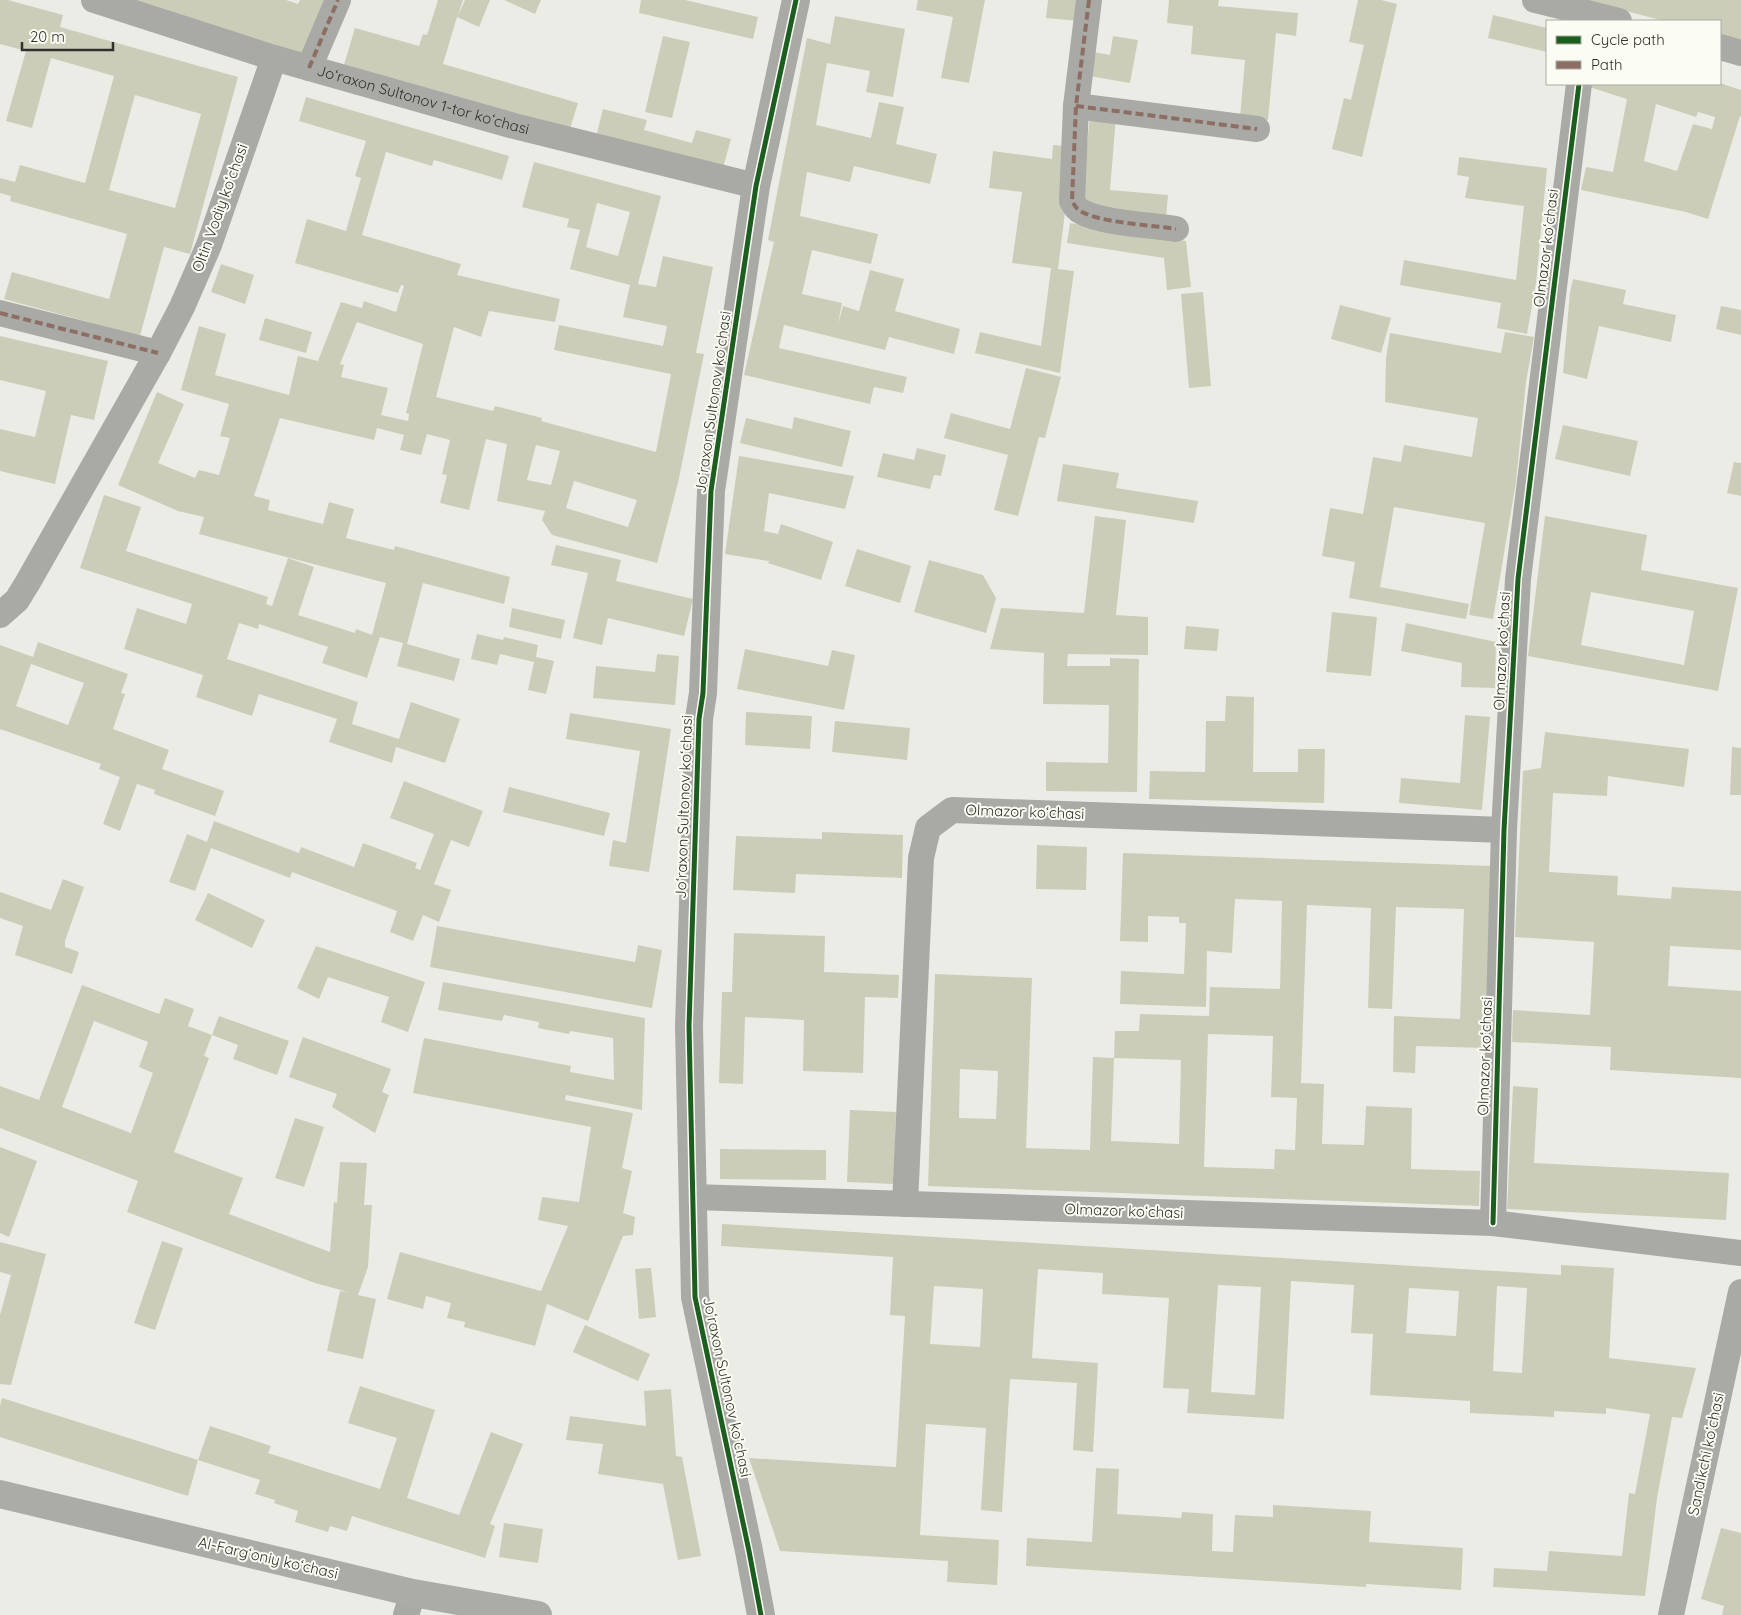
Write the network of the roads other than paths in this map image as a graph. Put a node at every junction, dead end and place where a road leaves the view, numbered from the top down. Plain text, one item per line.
1 (94, 0) edge
2 (338, 0) edge
3 (796, 0) edge
4 (1089, 0) edge
5 (1535, 0) edge
6 (1587, 17) edge
7 (1611, 20) edge
8 (1721, 47) edge
9 (1741, 52) edge
10 (274, 58) junction
11 (308, 68) junction
12 (1579, 85) edge
13 (1076, 106) junction
14 (1257, 129) dead end
15 (756, 186) junction
16 (1176, 229) dead end
17 (0, 313) edge
18 (158, 354) junction
19 (0, 615) edge
20 (1504, 830) junction
21 (693, 1197) junction
22 (905, 1204) junction
23 (1493, 1223) junction
24 (1741, 1252) edge
25 (1741, 1292) edge
26 (0, 1494) edge
27 (409, 1604) edge
28 (538, 1615) edge
29 (760, 1615) edge
30 (1671, 1615) edge

1 - 10 street, Jo‘raxon Sultonov 1-tor ko‘chasi
2 - 11 street
3 - 15 street, Joʻraxon Sultonov koʻchasi
4 - 13 street
5 - 6 street
6 - 7 street
8 - 9 street
10 - 11 street, Jo‘raxon Sultonov 1-tor ko‘chasi
10 - 18 street, Oltin Vodiy koʻchasi
11 - 15 street, Jo‘raxon Sultonov 1-tor ko‘chasi
12 - 20 street, Olmazor koʻchasi
13 - 14 street
13 - 16 street
15 - 21 street, Joʻraxon Sultonov koʻchasi
17 - 18 street
18 - 19 street, Oltin Vodiy koʻchasi
20 - 22 street, Olmazor koʻchasi
20 - 23 street, Olmazor koʻchasi
21 - 22 street, Olmazor koʻchasi
21 - 29 street, Joʻraxon Sultonov koʻchasi
22 - 23 street, Olmazor koʻchasi
23 - 24 street, Olmazor koʻchasi
25 - 30 street, Sandikchi koʻchasi
26 - 27 main road, Al-Fargʻoniy koʻchasi
27 - 28 main road, Al-Fargʻoniy koʻchasi

